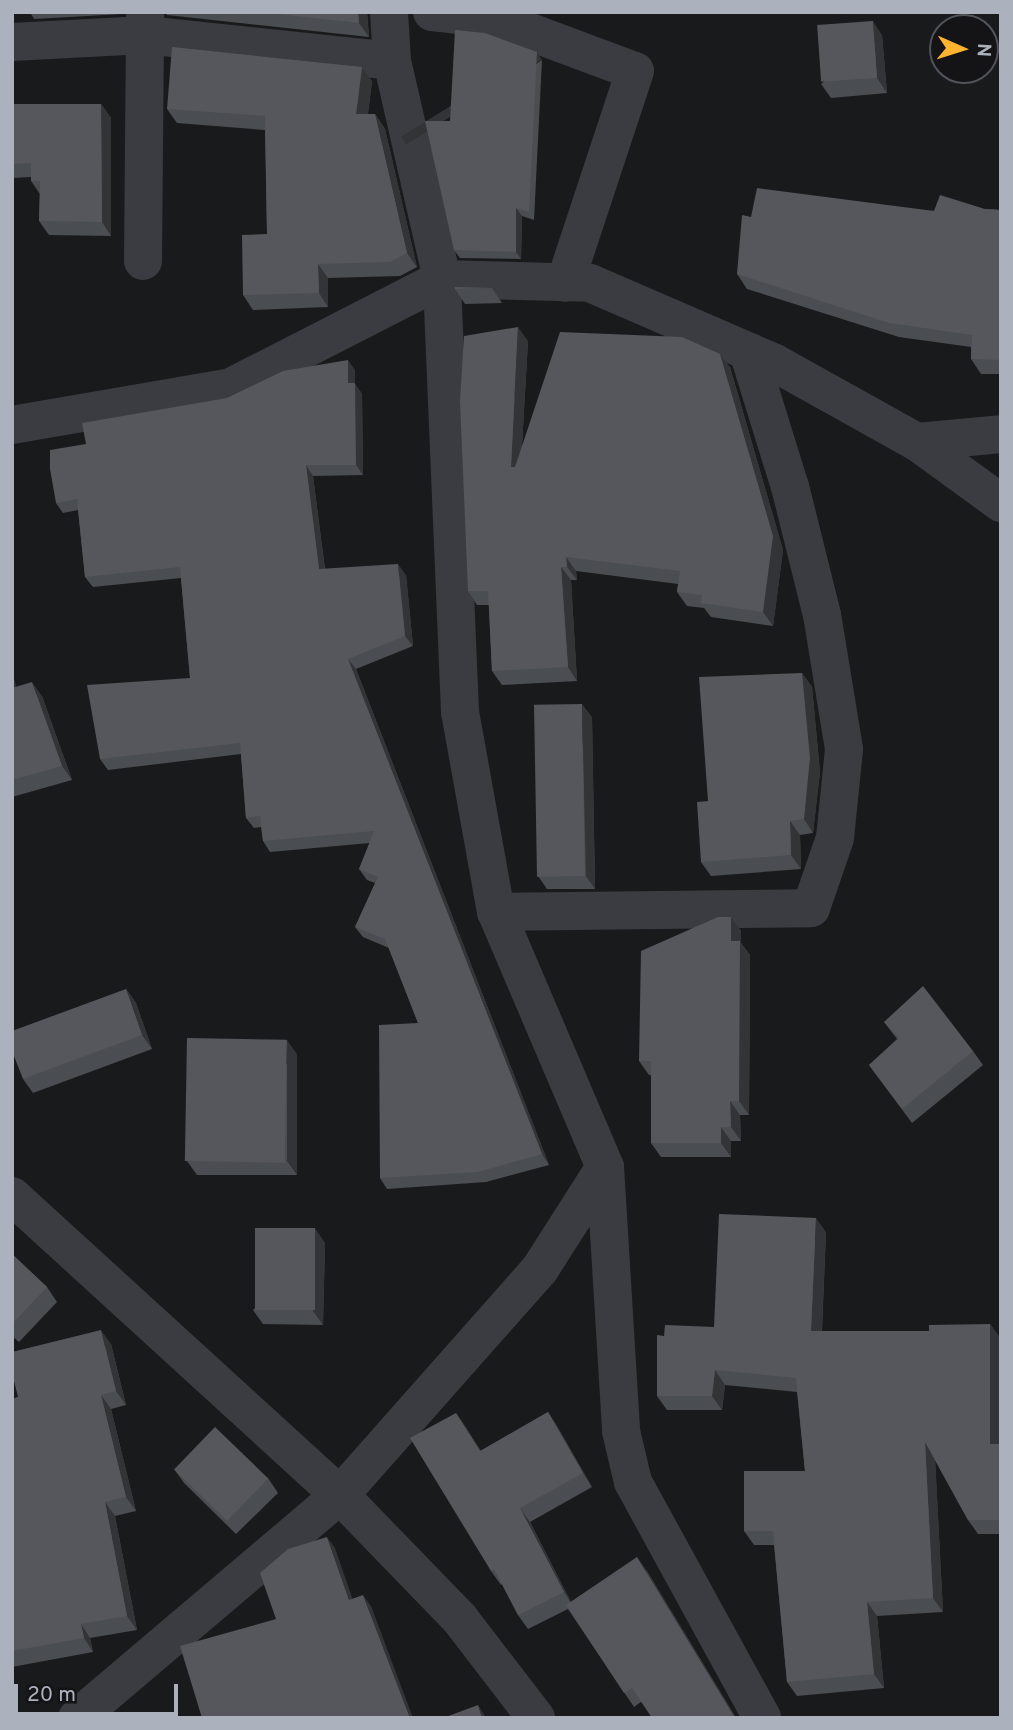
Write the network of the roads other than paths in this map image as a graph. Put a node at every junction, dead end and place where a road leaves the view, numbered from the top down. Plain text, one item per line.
1 (389, 12) edge
2 (432, 12) edge
3 (145, 24) edge
4 (12, 42) edge
5 (392, 61) junction
6 (143, 261) dead end
7 (442, 279) junction
8 (565, 282) junction
9 (748, 351) junction
10 (12, 425) edge
11 (1001, 434) edge
12 (917, 442) junction
13 (1001, 503) edge
14 (496, 912) junction
15 (605, 1167) junction
16 (12, 1196) edge
17 (340, 1495) junction
18 (77, 1718) edge
19 (536, 1718) edge
20 (762, 1718) edge

1 - 5 street
2 - 8 street
3 - 4 street
3 - 5 street
3 - 6 street
5 - 7 street
7 - 8 street
7 - 10 street
7 - 14 street
8 - 9 street
9 - 12 street
9 - 14 street
11 - 12 street
12 - 13 street
14 - 15 street
15 - 17 street
15 - 20 street
16 - 17 street
17 - 18 street
17 - 19 street

